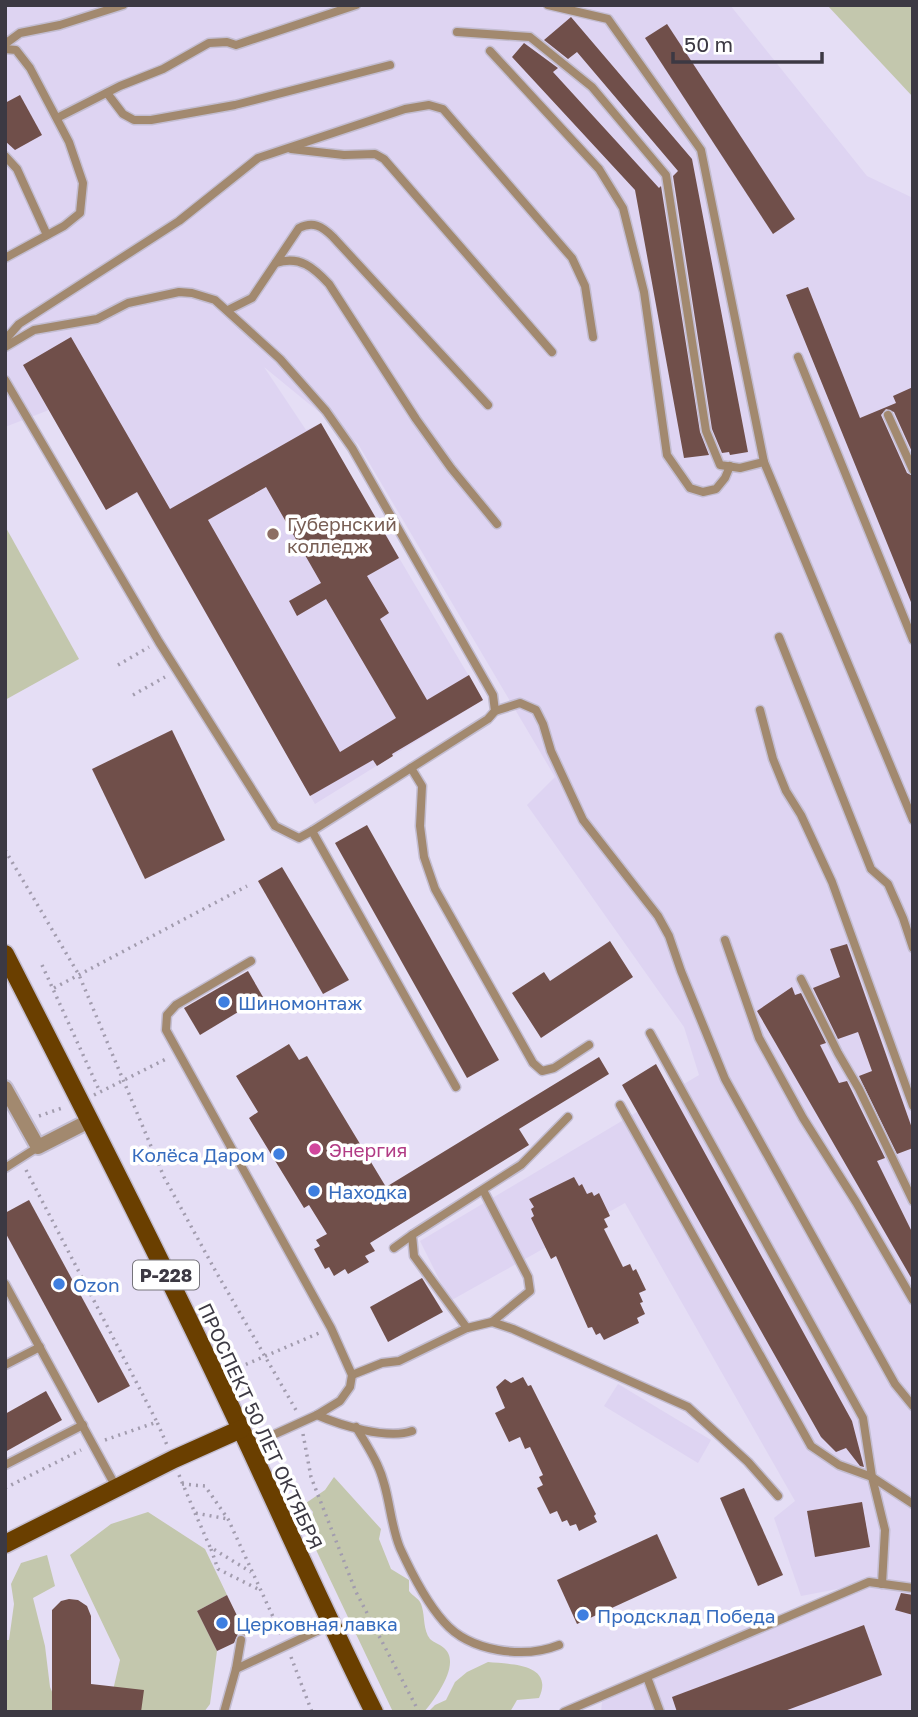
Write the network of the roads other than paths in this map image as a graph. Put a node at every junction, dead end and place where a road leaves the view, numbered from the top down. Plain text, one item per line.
1 (123, 5) edge
2 (356, 5) edge
3 (548, 5) edge
4 (457, 32) dead end
5 (5, 46) edge
6 (490, 51) dead end
7 (390, 65) dead end
8 (107, 93) junction
9 (58, 118) junction
10 (287, 148) junction
11 (5, 156) edge
12 (47, 235) junction
13 (5, 258) edge
14 (276, 263) junction
15 (228, 310) junction
16 (593, 337) dead end
17 (5, 340) edge
18 (5, 347) edge
19 (552, 352) dead end
20 (798, 357) dead end
21 (5, 380) edge
22 (488, 405) dead end
23 (888, 415) dead end
24 (764, 462) junction
25 (730, 466) junction
26 (913, 470) edge
27 (497, 524) dead end
28 (779, 637) dead end
29 (913, 640) edge
30 (760, 709) dead end
31 (495, 711) junction
32 (411, 768) junction
33 (913, 820) edge
34 (312, 831) junction
35 (725, 940) dead end
36 (913, 948) edge
37 (5, 954) edge
38 (251, 961) dead end
39 (801, 979) dead end
40 (650, 1033) dead end
41 (589, 1045) dead end
42 (456, 1087) dead end
43 (5, 1088) edge
44 (620, 1105) dead end
45 (913, 1106) edge
46 (568, 1117) dead end
47 (91, 1120) junction
48 (37, 1147) junction
49 (5, 1168) edge
50 (482, 1190) junction
51 (913, 1201) edge
52 (412, 1235) junction
53 (394, 1248) dead end
54 (5, 1284) edge
55 (913, 1300) edge
56 (492, 1322) junction
57 (467, 1328) junction
58 (40, 1347) junction
59 (5, 1365) edge
60 (352, 1375) junction
61 (913, 1406) edge
62 (317, 1415) junction
63 (83, 1425) junction
64 (356, 1427) junction
65 (412, 1431) dead end
66 (245, 1437) junction
67 (5, 1465) edge
68 (872, 1477) junction
69 (117, 1489) junction
70 (778, 1496) dead end
71 (913, 1504) edge
72 (5, 1544) edge
73 (882, 1584) junction
74 (913, 1588) edge
75 (330, 1625) junction
76 (241, 1640) dead end
77 (559, 1645) dead end
78 (236, 1669) junction
79 (647, 1677) junction
80 (224, 1712) edge
81 (374, 1712) edge
82 (564, 1712) edge
83 (660, 1712) edge

1 - 5 lane
2 - 8 lane
3 - 24 lane
4 - 25 lane
5 - 9 lane
6 - 25 lane
7 - 8 lane
8 - 9 lane
9 - 12 lane
10 - 16 lane
10 - 17 lane
10 - 19 lane
11 - 12 lane
12 - 13 lane
14 - 15 lane
14 - 22 lane
14 - 27 lane
15 - 18 lane
15 - 31 lane
20 - 29 lane
21 - 34 lane
23 - 26 lane
24 - 25 lane
24 - 33 lane
28 - 36 lane
30 - 45 lane
31 - 32 lane
31 - 61 lane
32 - 34 lane
32 - 41 lane
34 - 42 lane
35 - 55 lane
37 - 47 main road, ПРОСПЕКТ 50 ЛЕТ ОКТЯБРЯ / Р-228
38 - 60 lane
39 - 51 lane
40 - 68 lane
43 - 48 street
44 - 68 lane
46 - 50 lane
47 - 48 street
47 - 66 main road, ПРОСПЕКТ 50 ЛЕТ ОКТЯБРЯ / Р-228
48 - 49 lane
50 - 52 lane
50 - 56 lane
52 - 53 lane
52 - 57 lane
54 - 58 lane
56 - 57 lane
56 - 70 lane
57 - 60 lane
58 - 59 lane
58 - 63 lane
60 - 62 lane
62 - 64 lane
62 - 66 lane
63 - 67 lane
63 - 69 lane
64 - 65 lane
64 - 77 lane
66 - 69 main road
66 - 75 main road, ПРОСПЕКТ 50 ЛЕТ ОКТЯБРЯ / Р-228
68 - 71 lane
68 - 73 lane
69 - 72 main road
73 - 74 lane
73 - 79 lane
75 - 78 lane
75 - 81 main road, ПРОСПЕКТ 50 ЛЕТ ОКТЯБРЯ / Р-228
76 - 78 lane
78 - 80 lane
79 - 82 lane
79 - 83 lane

